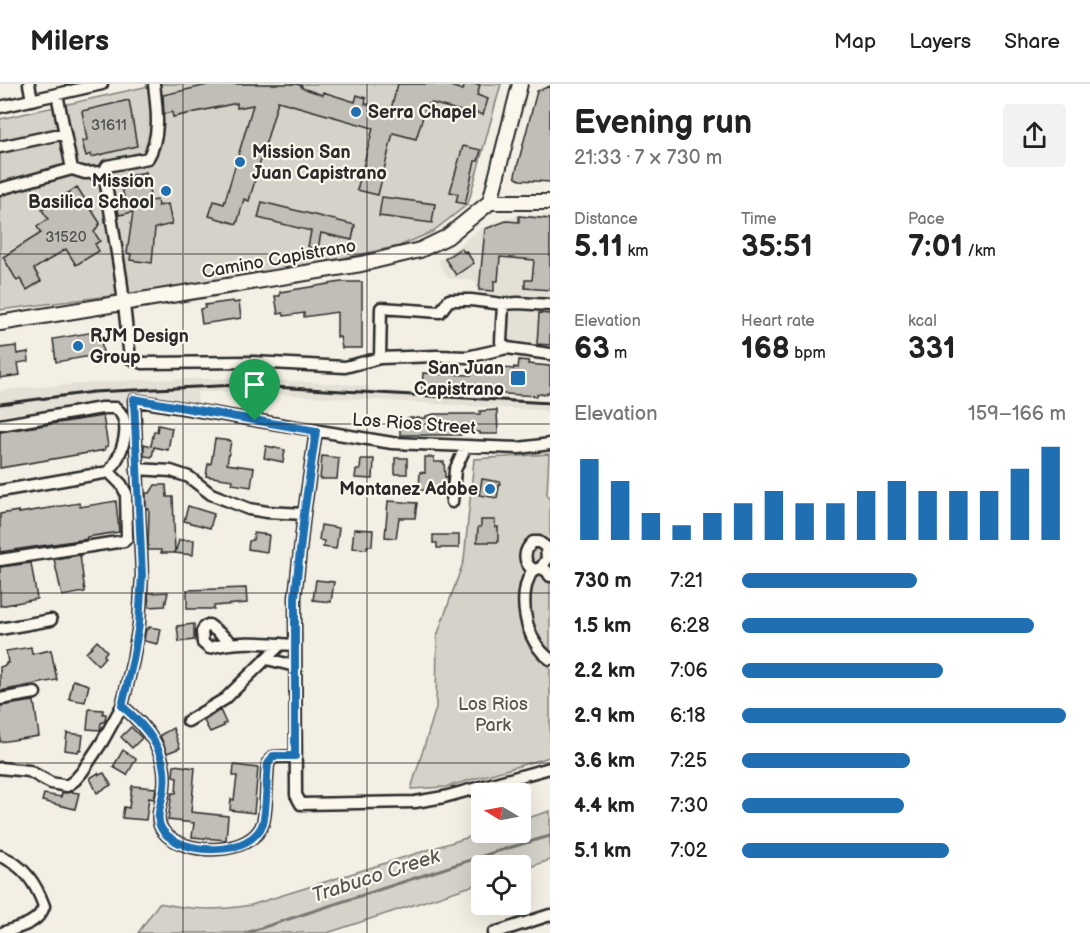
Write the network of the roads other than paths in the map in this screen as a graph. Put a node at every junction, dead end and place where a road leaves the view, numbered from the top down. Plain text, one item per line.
1 (29, 84) edge
2 (102, 84) edge
3 (154, 84) edge
4 (520, 84) edge
5 (57, 94) junction
6 (32, 100) junction
7 (0, 107) edge
8 (65, 133) junction
9 (0, 147) edge
10 (72, 169) junction
11 (104, 172) junction
12 (0, 189) edge
13 (490, 202) junction
14 (550, 202) edge
15 (124, 303) junction
16 (503, 304) junction
17 (550, 304) edge
18 (0, 323) edge
19 (507, 348) junction
20 (550, 354) edge
21 (380, 358) junction
22 (0, 425) edge
23 (316, 431) junction
24 (550, 444) edge
25 (466, 446) junction
26 (136, 469) junction
27 (109, 472) junction
28 (0, 491) edge
29 (452, 502) dead end
30 (304, 514) junction
31 (0, 560) edge
32 (550, 576) edge
33 (51, 620) dead end
34 (0, 629) edge
35 (232, 643) dead end
36 (281, 644) junction
37 (294, 645) junction
38 (550, 659) edge
39 (267, 660) junction
40 (295, 666) junction
41 (35, 693) dead end
42 (0, 699) edge
43 (122, 706) junction
44 (188, 722) dead end
45 (295, 756) junction
46 (0, 768) edge
47 (550, 768) edge
48 (0, 856) edge
49 (550, 915) edge
50 (2, 933) edge
51 (494, 933) edge

1 - 6 street
2 - 5 street
3 - 11 street
4 - 13 main road
5 - 6 street
5 - 8 street
6 - 7 street
8 - 9 street
8 - 10 street
10 - 11 street
10 - 12 street
11 - 15 street
13 - 14 main road
13 - 15 main road, Camino Capistrano
15 - 18 main road, Camino Capistrano
15 - 21 street
16 - 17 street
16 - 19 street
16 - 21 street
19 - 20 street
19 - 21 street
22 - 27 street
23 - 25 street, Los Rios Street
23 - 26 street, Los Rios Street
23 - 30 street
24 - 25 street, Los Rios Street
25 - 29 street
26 - 30 street
26 - 43 street
27 - 28 street
27 - 31 street
30 - 37 street
32 - 38 street
33 - 34 street
35 - 36 street
36 - 37 street
36 - 39 street
37 - 40 street
39 - 40 street
39 - 44 street
40 - 45 street
41 - 42 street
43 - 45 street
43 - 46 street
45 - 47 street
48 - 50 street
49 - 51 street

